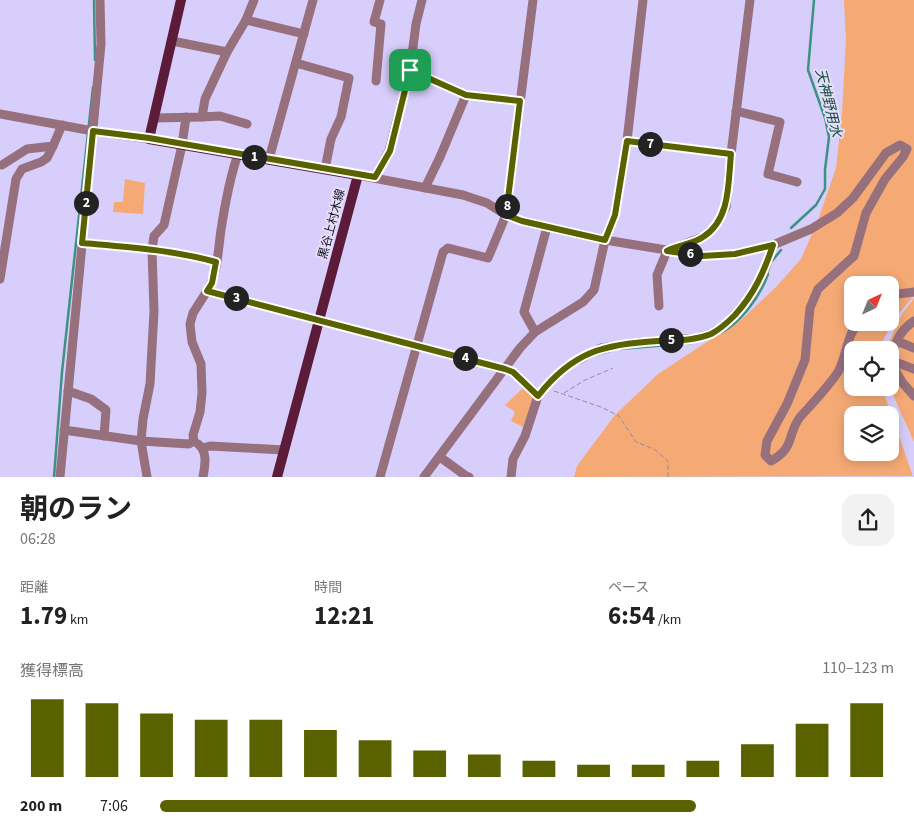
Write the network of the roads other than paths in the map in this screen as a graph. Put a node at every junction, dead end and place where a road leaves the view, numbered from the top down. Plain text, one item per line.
1 (100, 0) edge
2 (181, 0) edge
3 (254, 0) edge
4 (313, 0) edge
5 (380, 0) edge
6 (422, 0) edge
7 (533, 0) edge
8 (643, 0) edge
9 (750, 0) edge
10 (246, 20) junction
11 (304, 34) junction
12 (172, 41) junction
13 (227, 52) junction
14 (296, 63) junction
15 (410, 70) junction
16 (376, 80) dead end
17 (466, 95) junction
18 (520, 101) junction
19 (736, 111) junction
20 (0, 114) edge
21 (186, 117) junction
22 (202, 117) junction
23 (154, 118) junction
24 (247, 124) dead end
25 (62, 125) junction
26 (93, 131) junction
27 (149, 138) junction
28 (627, 141) junction
29 (182, 144) junction
30 (53, 146) junction
31 (911, 147) edge
32 (238, 154) junction
33 (731, 154) junction
34 (269, 159) junction
35 (2, 165) dead end
36 (326, 169) junction
37 (358, 175) junction
38 (375, 177) junction
39 (797, 182) dead end
40 (424, 188) junction
41 (506, 215) junction
42 (547, 227) junction
43 (605, 240) junction
44 (82, 243) junction
45 (773, 245) junction
46 (152, 250) junction
47 (667, 251) junction
48 (216, 262) junction
49 (0, 279) edge
50 (207, 291) junction
51 (914, 292) edge
52 (899, 294) edge
53 (659, 306) dead end
54 (319, 321) junction
55 (914, 321) edge
56 (853, 331) edge
57 (535, 332) junction
58 (897, 341) edge
59 (899, 342) edge
60 (416, 345) junction
61 (914, 348) edge
62 (899, 363) edge
63 (505, 369) junction
64 (914, 369) edge
65 (899, 376) edge
66 (902, 382) junction
67 (914, 386) edge
68 (68, 391) junction
69 (914, 396) edge
70 (64, 430) junction
71 (104, 436) junction
72 (141, 441) junction
73 (194, 441) junction
74 (202, 448) junction
75 (284, 450) junction
76 (440, 457) junction
77 (60, 476) edge
78 (147, 476) edge
79 (203, 476) edge
80 (277, 476) edge
81 (380, 476) edge
82 (424, 476) edge
83 (469, 476) edge
84 (511, 476) edge

1 - 26 street
2 - 12 main road
3 - 10 street
4 - 11 street
5 - 16 street
6 - 15 street
7 - 18 street
8 - 28 street
9 - 19 street
10 - 11 street
10 - 13 street
11 - 14 street
12 - 13 street
12 - 23 main road
13 - 22 street
14 - 34 street
14 - 36 street
15 - 17 street
15 - 38 street
17 - 18 street
17 - 40 street
18 - 41 street
19 - 33 street
19 - 39 street
20 - 25 street
21 - 22 street
21 - 23 street
21 - 29 street
22 - 24 street
23 - 27 main road
25 - 26 street
25 - 30 street
26 - 27 street
26 - 44 street
27 - 29 main road, 黒谷上村木線
28 - 33 street
28 - 43 street
29 - 32 main road, 黒谷上村木線
29 - 46 street
30 - 35 street
30 - 49 street
31 - 45 street
31 - 56 street
32 - 34 main road, 黒谷上村木線
32 - 48 street
33 - 47 street
34 - 36 main road, 黒谷上村木線
36 - 37 main road, 黒谷上村木線
37 - 38 street
37 - 54 main road, 黒谷上村木線
38 - 40 street
40 - 41 street
41 - 42 street
41 - 60 street
42 - 43 street
42 - 57 street
43 - 47 street
43 - 57 street
44 - 46 street
44 - 68 street
45 - 47 street
45 - 84 street
46 - 48 street
46 - 72 street
47 - 53 street
48 - 50 street
50 - 54 street
50 - 73 street
51 - 52 street
54 - 60 street
54 - 75 main road, 黒谷上村木線
55 - 58 street
57 - 63 street
59 - 61 street
60 - 63 street
60 - 81 street
62 - 64 street
63 - 76 street
65 - 66 street
66 - 67 street
66 - 69 street
68 - 70 street
68 - 71 street
70 - 71 street
70 - 77 street
71 - 72 street
72 - 73 street
72 - 78 street
73 - 74 street
74 - 75 street
74 - 79 street
75 - 80 main road, 黒谷上村木線
76 - 82 street
76 - 83 street

